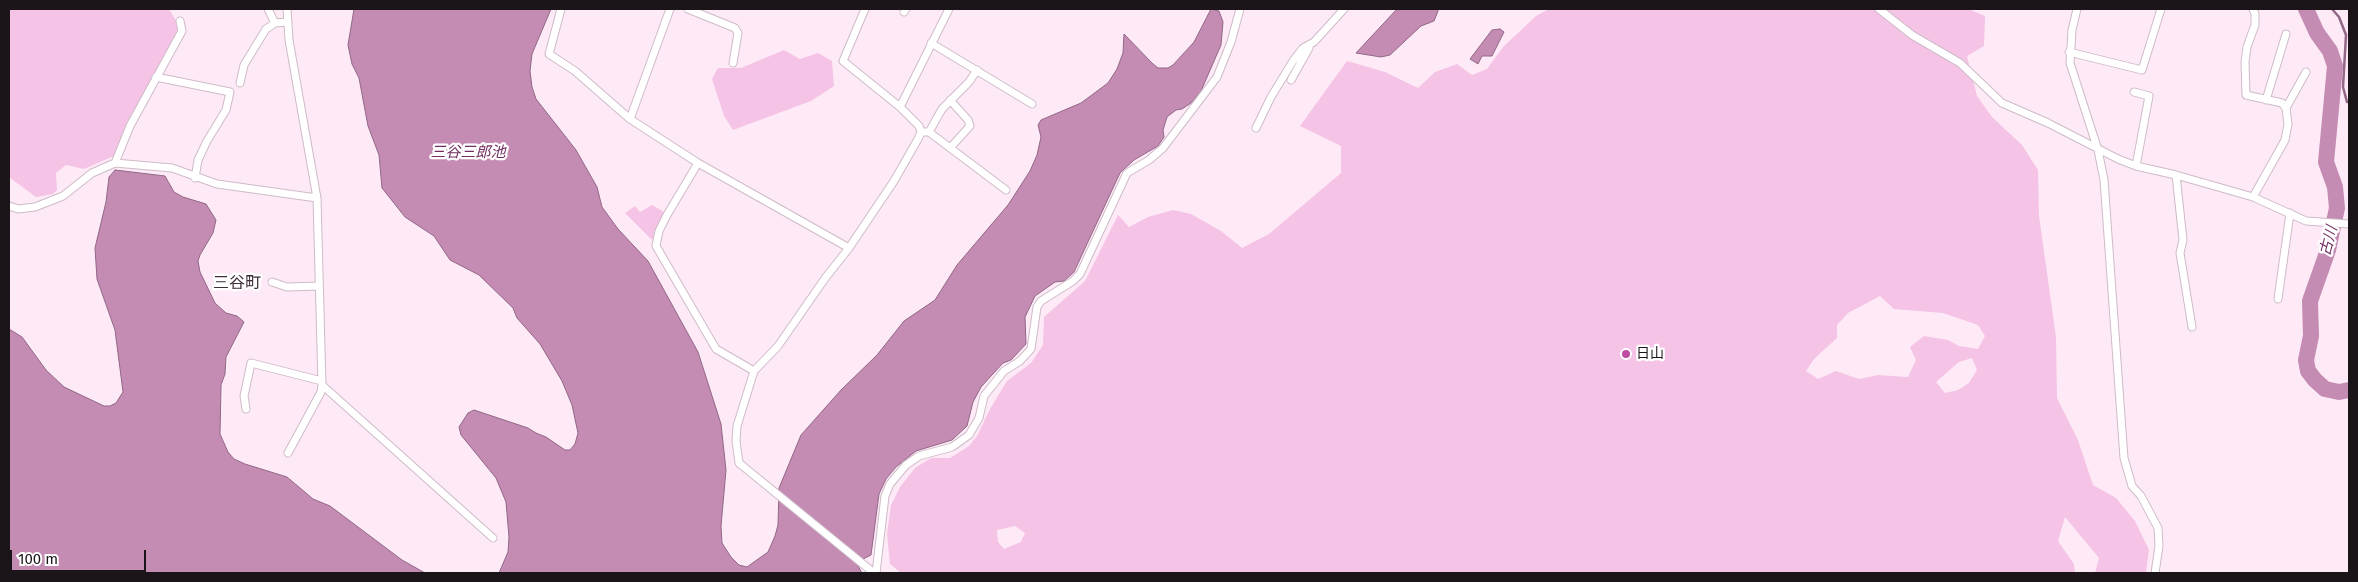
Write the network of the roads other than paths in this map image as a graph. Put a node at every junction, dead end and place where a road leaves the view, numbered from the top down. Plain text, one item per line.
1 (268, 9) edge
2 (288, 9) edge
3 (561, 9) edge
4 (670, 9) edge
5 (688, 9) edge
6 (865, 9) edge
7 (950, 9) edge
8 (1240, 9) edge
9 (1344, 9) edge
10 (1879, 9) edge
11 (2076, 9) edge
12 (2161, 9) edge
13 (2253, 9) edge
14 (180, 21) dead end
15 (275, 22) junction
16 (287, 22) junction
17 (2286, 34) dead end
18 (1314, 42) junction
19 (930, 43) junction
20 (2069, 52) junction
21 (733, 63) dead end
22 (977, 70) junction
23 (2306, 72) dead end
24 (156, 77) junction
25 (1292, 80) dead end
26 (240, 83) dead end
27 (2134, 92) dead end
28 (950, 100) junction
29 (2266, 100) junction
30 (1032, 104) dead end
31 (900, 108) junction
32 (2286, 108) junction
33 (630, 119) junction
34 (1256, 128) dead end
35 (925, 132) junction
36 (950, 148) junction
37 (2098, 150) junction
38 (115, 163) junction
39 (698, 163) junction
40 (2136, 166) junction
41 (2176, 175) junction
42 (195, 178) junction
43 (1006, 190) dead end
44 (2254, 197) junction
45 (317, 198) junction
46 (9, 206) edge
47 (2290, 213) junction
48 (2349, 224) edge
49 (849, 248) junction
50 (272, 282) dead end
51 (319, 286) junction
52 (2278, 299) dead end
53 (2192, 327) dead end
54 (754, 371) junction
55 (322, 383) junction
56 (246, 409) dead end
57 (288, 454) dead end
58 (493, 538) dead end
59 (875, 573) edge
60 (2155, 573) edge

1 - 15 street
2 - 16 street
3 - 33 street
4 - 33 street
5 - 21 street
6 - 31 street
7 - 19 street
8 - 59 street
9 - 18 street
10 - 37 street
11 - 20 street
12 - 20 street
13 - 29 street
14 - 24 street
15 - 16 street
15 - 26 street
16 - 45 street
17 - 29 street
18 - 25 street
18 - 34 street
19 - 22 street
19 - 31 street
20 - 37 street
22 - 28 street
22 - 30 street
23 - 32 street
24 - 38 street
24 - 42 street
27 - 40 street
28 - 35 street
28 - 36 street
29 - 32 street
31 - 35 street
32 - 44 street
33 - 39 street
35 - 36 street
35 - 49 street
36 - 43 street
37 - 40 street
37 - 60 street
38 - 42 street
38 - 46 street
39 - 49 street
39 - 54 street
40 - 41 street
41 - 44 street
41 - 53 street
42 - 45 street
44 - 47 street
45 - 51 street
47 - 48 street
47 - 52 street
49 - 54 street
50 - 51 street
51 - 55 street
54 - 59 street
55 - 56 street
55 - 57 street
55 - 58 street

